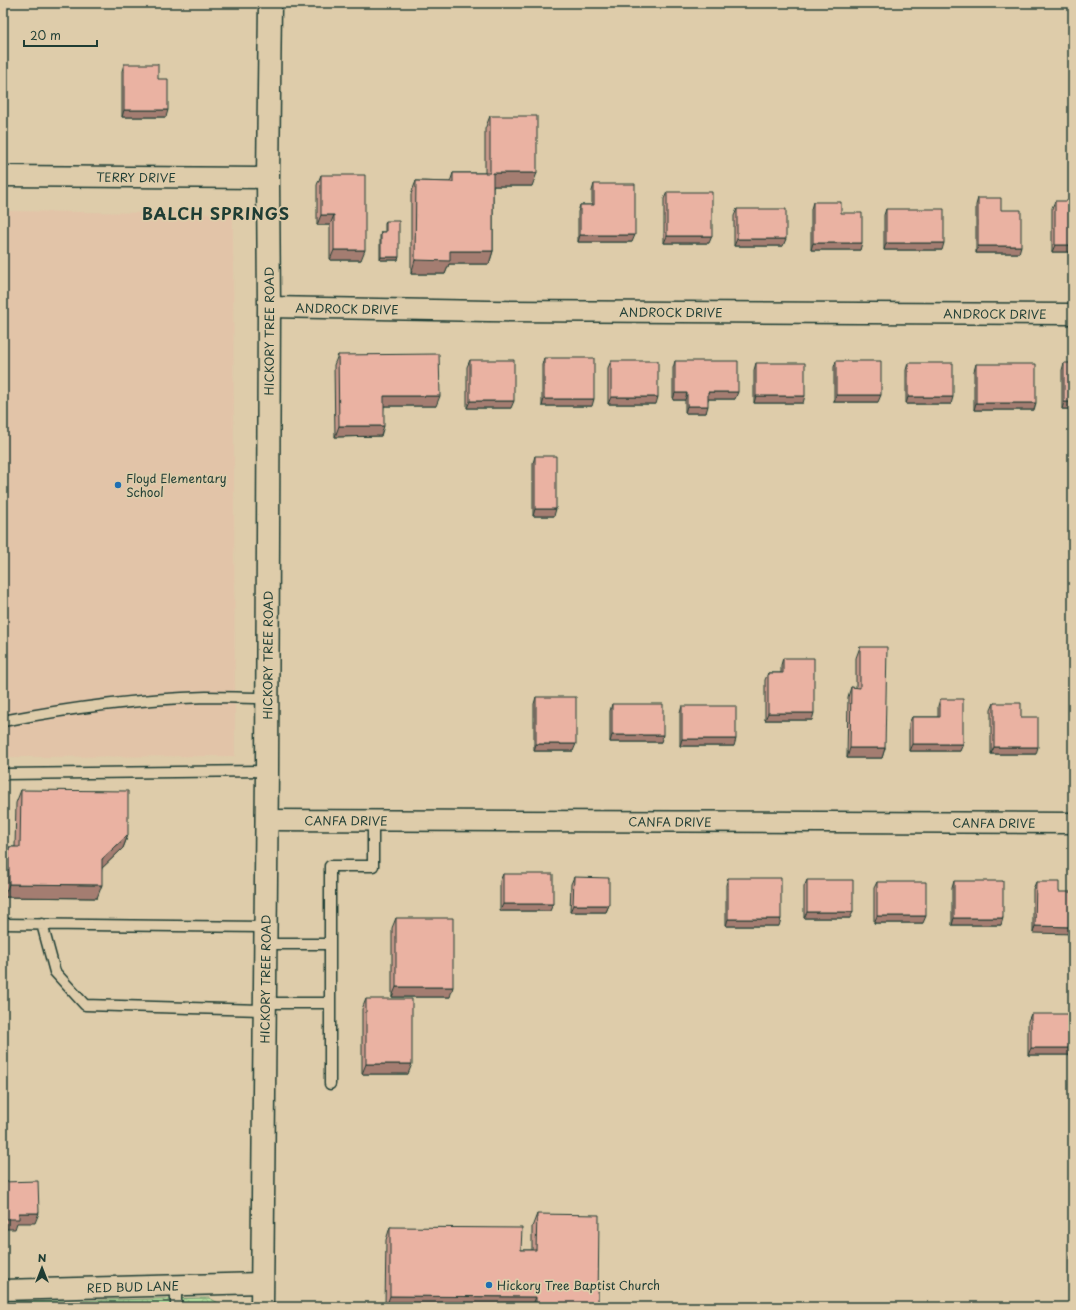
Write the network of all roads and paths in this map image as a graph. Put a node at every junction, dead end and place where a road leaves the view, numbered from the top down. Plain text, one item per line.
1 (270, 3) edge
2 (3, 176) edge
3 (268, 178) junction
4 (270, 306) junction
5 (1073, 314) edge
6 (267, 698) junction
7 (3, 721) edge
8 (267, 771) junction
9 (3, 774) edge
10 (266, 820) junction
11 (373, 821) junction
12 (1073, 823) edge
13 (3, 924) edge
14 (42, 924) junction
15 (265, 936) junction
16 (330, 944) junction
17 (330, 1003) junction
18 (265, 1006) junction
19 (330, 1084) dead end
20 (262, 1283) junction
21 (176, 1286) junction
22 (3, 1290) edge
23 (176, 1307) edge
24 (262, 1307) edge

1 - 3 street, HICKORY TREE ROAD
2 - 3 street, TERRY DRIVE
3 - 4 street, HICKORY TREE ROAD
4 - 5 street, ANDROCK DRIVE
4 - 6 street, HICKORY TREE ROAD
6 - 7 lane
6 - 8 street, HICKORY TREE ROAD
8 - 9 lane
8 - 10 street, HICKORY TREE ROAD
10 - 11 street, CANFA DRIVE
10 - 15 street, HICKORY TREE ROAD
11 - 12 street, CANFA DRIVE
11 - 16 lane
13 - 14 lane
14 - 15 lane
14 - 18 lane
15 - 16 lane
15 - 18 street, HICKORY TREE ROAD
16 - 17 lane
17 - 18 lane
17 - 19 lane
18 - 20 street, HICKORY TREE ROAD
20 - 21 street, RED BUD LANE
20 - 24 street, HICKORY TREE ROAD
21 - 22 street, RED BUD LANE
21 - 23 lane

